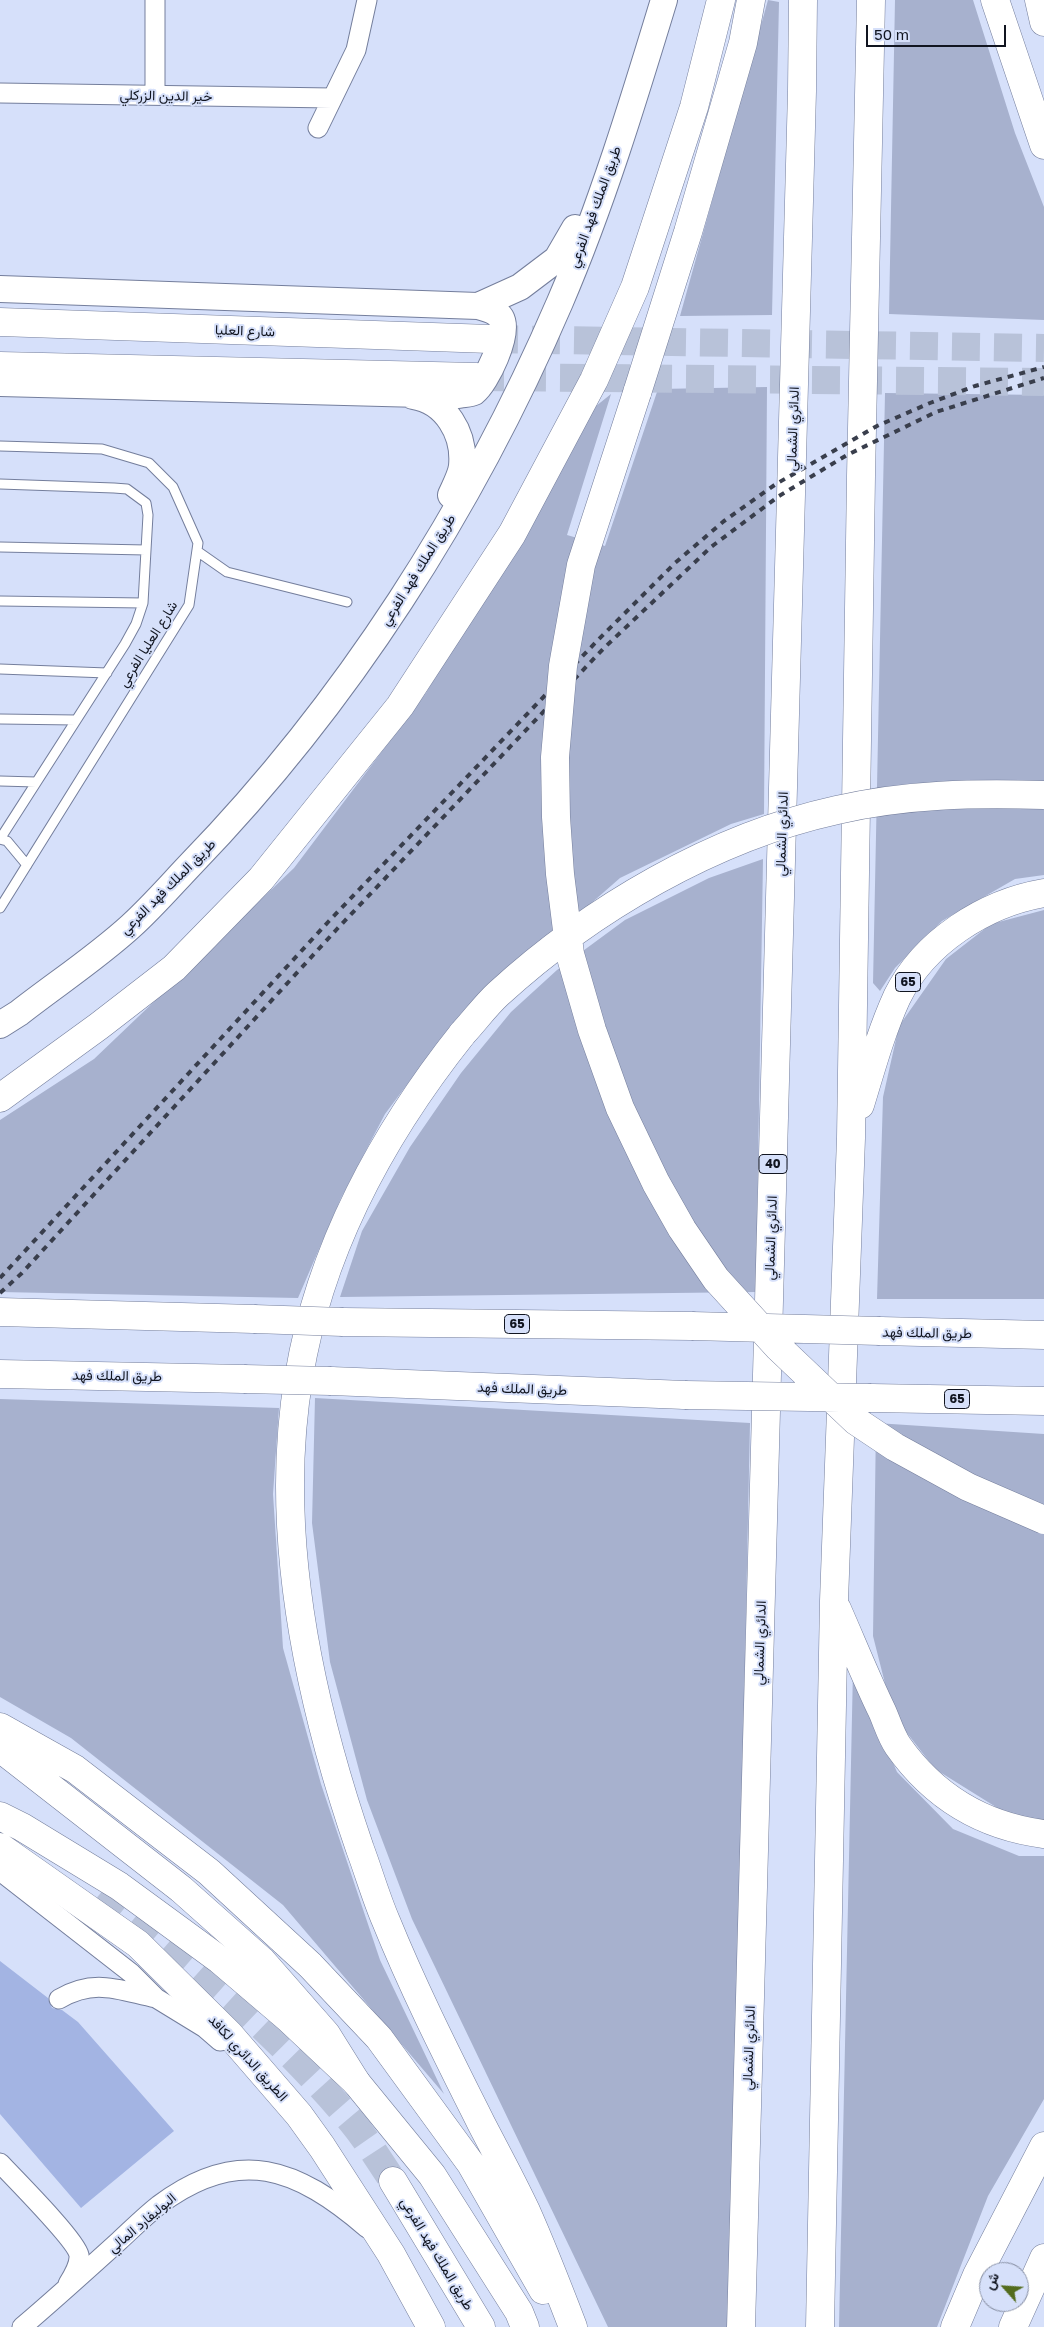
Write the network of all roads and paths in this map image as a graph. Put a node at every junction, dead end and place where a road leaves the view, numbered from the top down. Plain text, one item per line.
1 (155, 0) edge
2 (367, 0) edge
3 (664, 0) edge
4 (721, 0) edge
5 (751, 0) edge
6 (803, 0) edge
7 (871, 0) edge
8 (995, 0) edge
9 (1039, 0) edge
10 (1044, 22) edge
11 (0, 93) edge
12 (155, 96) junction
13 (332, 98) junction
14 (318, 128) dead end
15 (1044, 144) edge
16 (610, 170) junction
17 (0, 289) edge
18 (478, 306) junction
19 (0, 322) edge
20 (490, 339) tunnel mouth
21 (0, 366) edge
22 (476, 377) tunnel mouth
23 (0, 383) edge
24 (390, 392) junction
25 (0, 446) edge
26 (0, 484) edge
27 (0, 547) edge
28 (146, 550) junction
29 (197, 551) junction
30 (431, 552) junction
31 (0, 601) edge
32 (347, 602) dead end
33 (143, 603) junction
34 (0, 669) edge
35 (106, 673) junction
36 (0, 718) edge
37 (76, 720) junction
38 (0, 781) edge
39 (36, 782) junction
40 (1044, 795) edge
41 (0, 839) edge
42 (28, 865) junction
43 (1044, 893) edge
44 (0, 908) edge
45 (0, 1025) edge
46 (0, 1098) edge
47 (851, 1138) junction
48 (0, 1312) edge
49 (1044, 1320) edge
50 (910, 1334) junction
51 (1044, 1334) edge
52 (0, 1374) edge
53 (995, 1399) junction
54 (1044, 1401) edge
55 (1044, 1411) edge
56 (1044, 1520) edge
57 (834, 1601) junction
58 (0, 1727) edge
59 (0, 1748) edge
60 (0, 1816) edge
61 (1044, 1834) edge
62 (0, 1847) edge
63 (0, 1871) edge
64 (156, 1998) junction
65 (59, 1999) dead end
66 (356, 2082) junction
67 (299, 2115) junction
68 (1044, 2146) edge
69 (0, 2162) edge
70 (393, 2181) tunnel mouth
71 (384, 2242) junction
72 (1044, 2258) edge
73 (62, 2293) junction
74 (22, 2327) edge
75 (431, 2327) edge
76 (481, 2327) edge
77 (525, 2327) edge
78 (564, 2327) edge
79 (573, 2327) edge
80 (741, 2327) edge
81 (820, 2327) edge
82 (955, 2327) edge
83 (1013, 2327) edge

1 - 12 street
2 - 13 street
3 - 16 street, طريق الملك فهد الفرعي
4 - 46 main road
5 - 56 main road, bridge
6 - 80 main road, الدائري الشمالي / 40
7 - 47 main road
8 - 15 main road
9 - 10 main road
11 - 12 street, خير الدين الزركلي
12 - 13 street, خير الدين الزركلي
13 - 14 street
16 - 18 street
16 - 30 street, طريق الملك فهد الفرعي
17 - 18 street
18 - 24 street
19 - 20 main road, شارع العليا
21 - 22 main road
23 - 24 street
24 - 30 street
25 - 29 lane, شارع العليا الفرعي
26 - 28 lane
27 - 28 lane
28 - 33 lane
29 - 32 lane
29 - 42 lane, شارع العليا الفرعي
30 - 45 street, طريق الملك فهد الفرعي
31 - 33 lane
33 - 35 lane
34 - 35 lane
35 - 37 lane
36 - 37 lane
37 - 39 lane
38 - 39 lane
39 - 41 lane
40 - 79 main road, bridge
41 - 42 lane
42 - 44 lane, شارع العليا الفرعي
43 - 47 main road, 65
47 - 57 main road
48 - 50 main road, طريق الملك فهد / 65, bridge
49 - 50 main road, 65
50 - 51 main road, طريق الملك فهد / 65
52 - 53 main road, طريق الملك فهد / 65, bridge
53 - 54 main road, طريق الملك فهد / 65
53 - 55 main road
57 - 61 main road
57 - 81 main road
58 - 78 main road
59 - 66 main road
60 - 66 main road
62 - 67 main road, الطريق الدائري لكافد
63 - 64 street
64 - 65 street
64 - 67 street
66 - 77 main road
67 - 71 main road, الطريق الدائري لكافد
68 - 82 main road
69 - 73 street
70 - 76 main road, طريق الملك فهد الفرعي
71 - 73 street, البوليفارد المالي
71 - 75 main road, الطريق الدائري لكافد
72 - 83 main road
73 - 74 street, البوليفارد المالي

